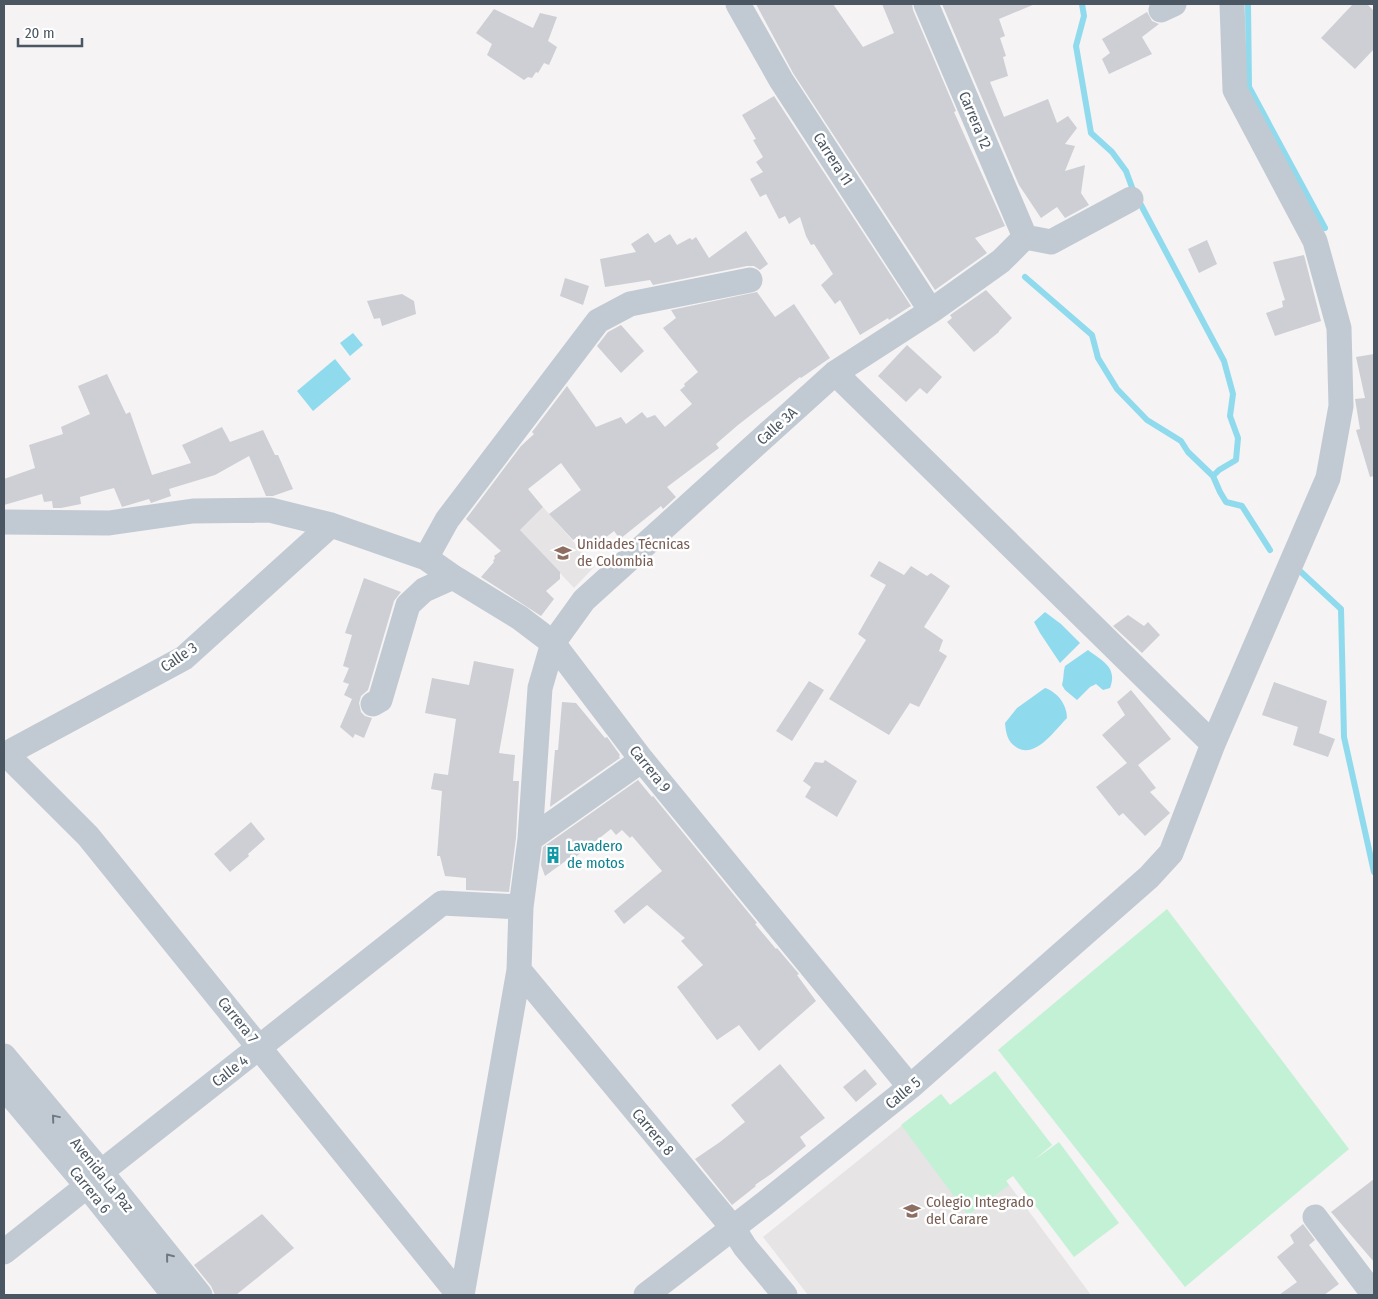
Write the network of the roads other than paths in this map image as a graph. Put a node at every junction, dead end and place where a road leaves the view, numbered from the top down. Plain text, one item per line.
1 (738, 4) edge
2 (926, 4) edge
3 (1232, 4) edge
4 (1131, 199) dead end
5 (1025, 237) junction
6 (750, 280) dead end
7 (932, 311) junction
8 (835, 373) junction
9 (4, 522) edge
10 (331, 525) junction
11 (426, 558) junction
12 (453, 577) junction
13 (553, 643) junction
14 (373, 704) dead end
15 (1213, 744) junction
16 (5, 755) edge
17 (642, 760) junction
18 (530, 840) junction
19 (521, 907) junction
20 (519, 970) junction
21 (260, 1047) junction
22 (4, 1056) edge
23 (4, 1087) edge
24 (910, 1087) junction
25 (94, 1179) junction
26 (1315, 1217) dead end
27 (732, 1228) junction
28 (4, 1252) edge
29 (1369, 1290) edge
30 (174, 1295) edge
31 (200, 1295) edge
32 (460, 1295) edge
33 (646, 1295) edge
34 (784, 1295) edge

1 - 7 street, Carrera 11
2 - 5 street, Carrera 12
3 - 15 street, Calle 5
4 - 5 street
5 - 7 street, Calle 3A
6 - 11 street
7 - 8 street, Calle 3A
8 - 13 street, Calle 3A
8 - 15 street
9 - 10 street, Carrera 9
10 - 11 street, Carrera 9
10 - 16 street, Calle 3
11 - 12 street, Carrera 9
12 - 13 street, Carrera 9
12 - 14 street
13 - 17 street, Carrera 9
13 - 18 street, Calle 3A
15 - 24 street, Calle 5
16 - 21 street, Carrera 7
17 - 18 street
17 - 24 street, Carrera 9
18 - 19 street, Calle 3A
19 - 20 street, Calle 3A
19 - 21 street, Calle 4
20 - 27 street, Carrera 8
20 - 32 street, Calle 3A
21 - 25 street, Calle 4
21 - 32 street, Carrera 7
25 -> 22 street, Avenida La Paz
23 - 25 street, Carrera 6
24 - 27 street, Calle 5
25 - 28 street, Calle 4
25 - 30 street, Carrera 6
31 -> 25 street, Avenida La Paz
26 - 29 street
27 - 33 street, Calle 5
27 - 34 street, Carrera 8

